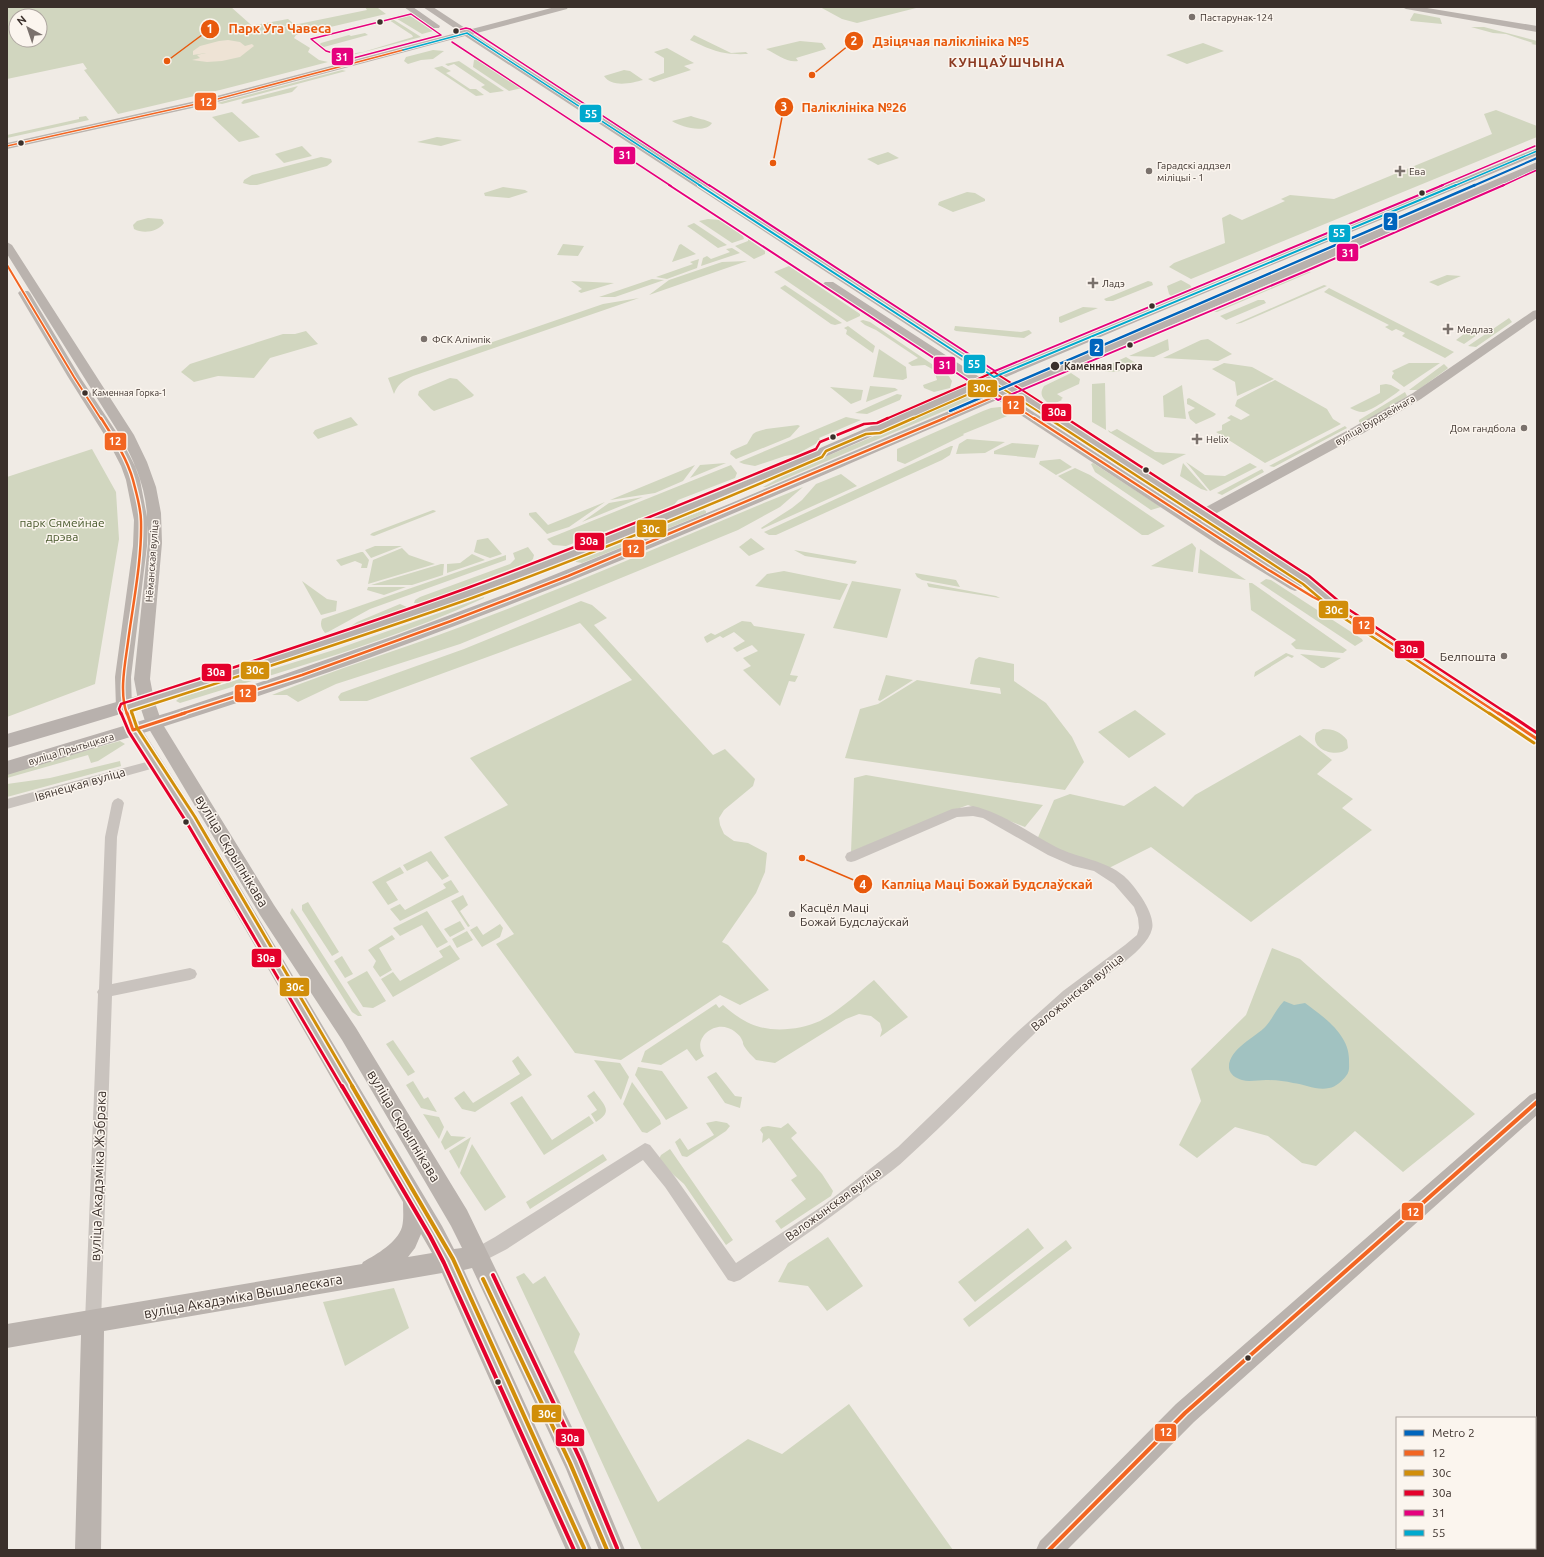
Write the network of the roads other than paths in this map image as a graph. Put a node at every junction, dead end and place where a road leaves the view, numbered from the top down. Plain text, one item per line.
1 (408, 7) edge
2 (427, 7) edge
3 (564, 7) edge
4 (1406, 7) edge
5 (1537, 29) edge
6 (467, 33) junction
7 (453, 37) junction
8 (7, 146) edge
9 (1537, 151) edge
10 (1537, 165) edge
11 (7, 245) edge
12 (7, 265) edge
13 (1537, 313) edge
14 (994, 377) junction
15 (980, 384) junction
16 (1012, 388) junction
17 (998, 395) junction
18 (723, 503) junction
19 (1206, 514) junction
20 (1192, 521) junction
21 (1345, 613) junction
22 (146, 700) junction
23 (124, 708) junction
24 (154, 724) junction
25 (133, 730) junction
26 (1537, 739) edge
27 (7, 741) edge
28 (154, 764) junction
29 (7, 768) edge
30 (118, 803) dead end
31 (7, 804) edge
32 (851, 857) dead end
33 (190, 974) dead end
34 (104, 992) junction
35 (1537, 1102) edge
36 (414, 1201) junction
37 (478, 1256) junction
38 (448, 1261) junction
39 (361, 1276) junction
40 (93, 1322) junction
41 (7, 1336) edge
42 (1054, 1547) edge
43 (88, 1550) edge
44 (579, 1550) edge
45 (612, 1550) edge

1 - 7 main road
2 - 6 main road
3 - 6 main road
4 - 5 main road
6 - 7 main road
6 - 14 main road
7 - 8 main road
7 - 15 main road
9 - 14 main road, вуліца Прытыцкага
10 - 16 main road, вуліца Прытыцкага
11 - 22 main road, Нёманская вуліца
12 - 23 main road, Нёманская вуліца
13 - 19 main road, вуліца Бурдзейнага
14 - 15 main road, вуліца Прытыцкага
14 - 16 main road
15 - 17 main road
15 - 18 main road, вуліца Прытыцкага
16 - 17 main road, вуліца Прытыцкага
16 - 19 main road
17 - 18 main road, вуліца Прытыцкага
17 - 20 main road
18 - 22 main road, вуліца Прытыцкага
18 - 24 main road, вуліца Прытыцкага
19 - 20 main road, вуліца Бурдзейнага
19 - 21 main road
20 - 21 main road
21 - 26 main road
22 - 23 main road, вуліца Прытыцкага
22 - 24 main road, Нёманская вуліца
23 - 25 main road, Нёманская вуліца
23 - 27 main road, вуліца Прытыцкага
24 - 25 main road, вуліца Прытыцкага
24 - 37 main road, вуліца Скрыпнікава
25 - 28 main road, вуліца Скрыпнікава
25 - 29 main road, вуліца Прытыцкага
28 - 31 street, Івянецкая вуліца
28 - 36 main road, вуліца Скрыпнікава
30 - 34 street, вуліца Акадэміка Жэбрака
32 - 37 street, Валожынская вуліца
33 - 34 street
34 - 40 street, вуліца Акадэміка Жэбрака
35 - 42 main road
36 - 38 main road, вуліца Скрыпнікава
36 - 39 main road
37 - 38 main road, вуліца Акадэміка Вышалескага
37 - 45 main road, вуліца Скрыпнікава
38 - 39 main road, вуліца Акадэміка Вышалескага
38 - 44 main road, вуліца Скрыпнікава
39 - 40 main road, вуліца Акадэміка Вышалескага
40 - 41 main road, вуліца Акадэміка Вышалескага
40 - 43 main road, вуліца Акадэміка Жэбрака

